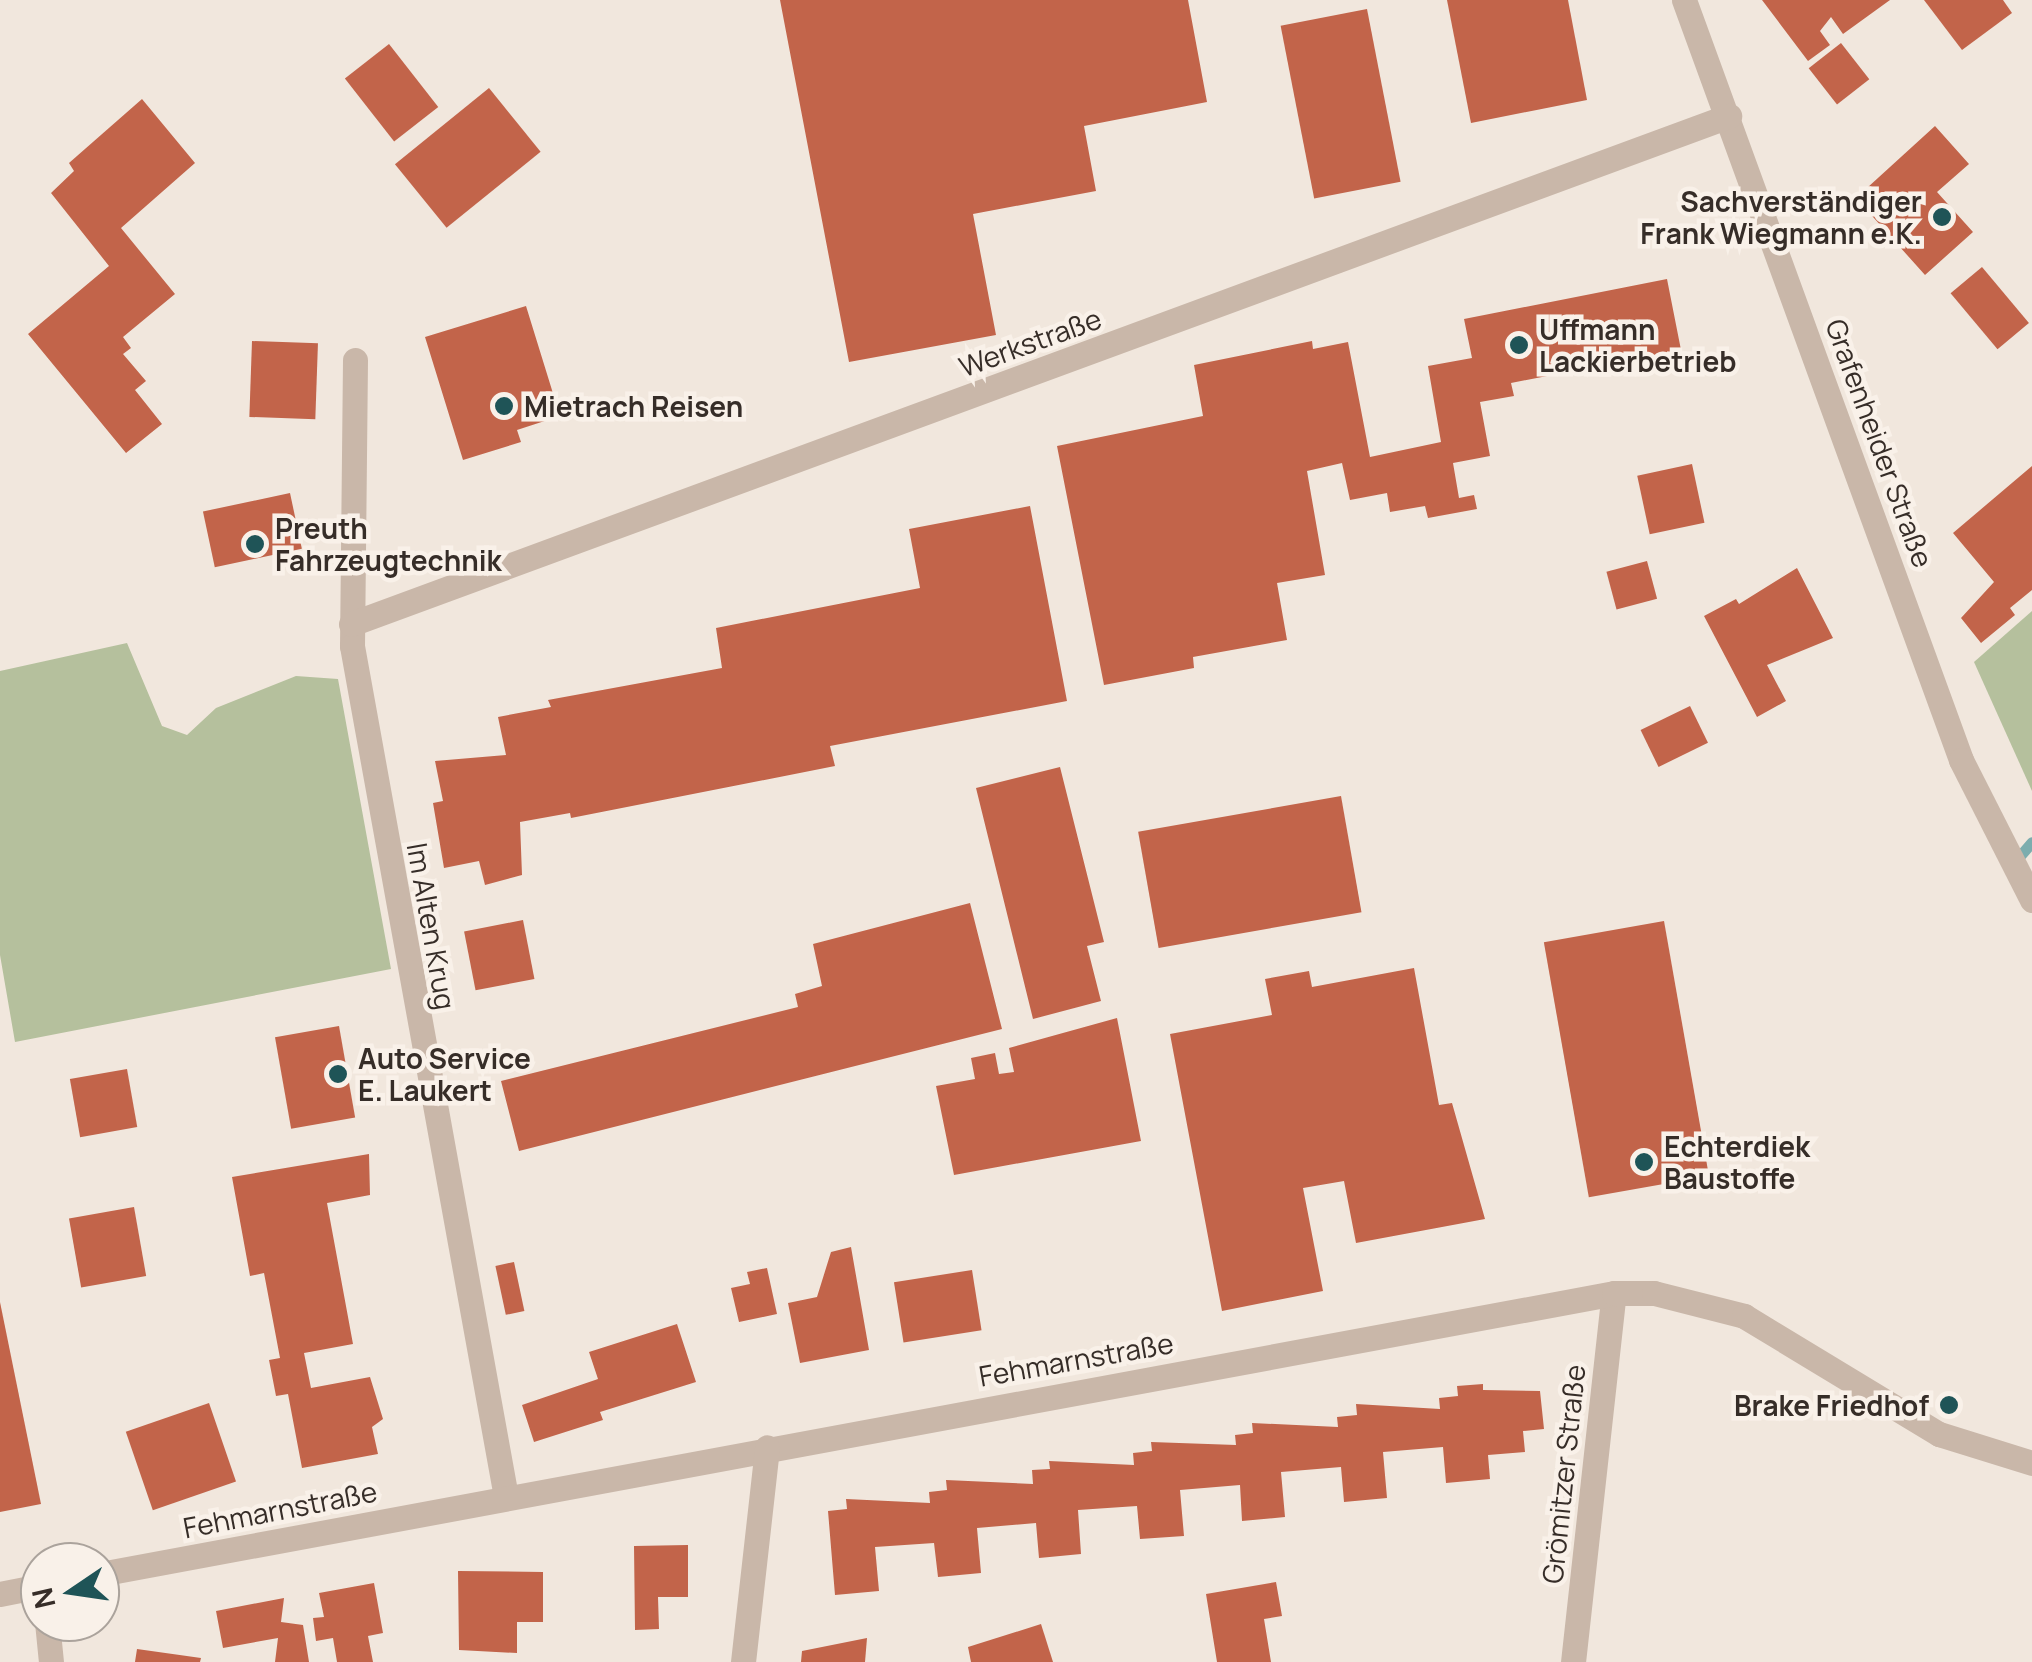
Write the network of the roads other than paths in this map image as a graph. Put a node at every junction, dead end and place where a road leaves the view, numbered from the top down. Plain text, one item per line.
1 (1684, 0) edge
2 (1729, 116) junction
3 (355, 360) dead end
4 (352, 624) junction
5 (2032, 900) edge
6 (1614, 1293) junction
7 (768, 1447) junction
8 (2032, 1463) edge
9 (506, 1497) junction
10 (120, 1570) edge
11 (742, 1662) edge
12 (1573, 1662) edge

1 - 2 street, Grafenheider Straße
2 - 4 street, Werkstraße
2 - 5 street, Grafenheider Straße
3 - 4 street, Im Alten Krug
4 - 9 street, Im Alten Krug
6 - 7 street, Fehmarnstraße
6 - 8 street, Fehmarnstraße
6 - 12 street, Grömitzer Straße
7 - 9 street, Fehmarnstraße
7 - 11 street
9 - 10 street, Fehmarnstraße

